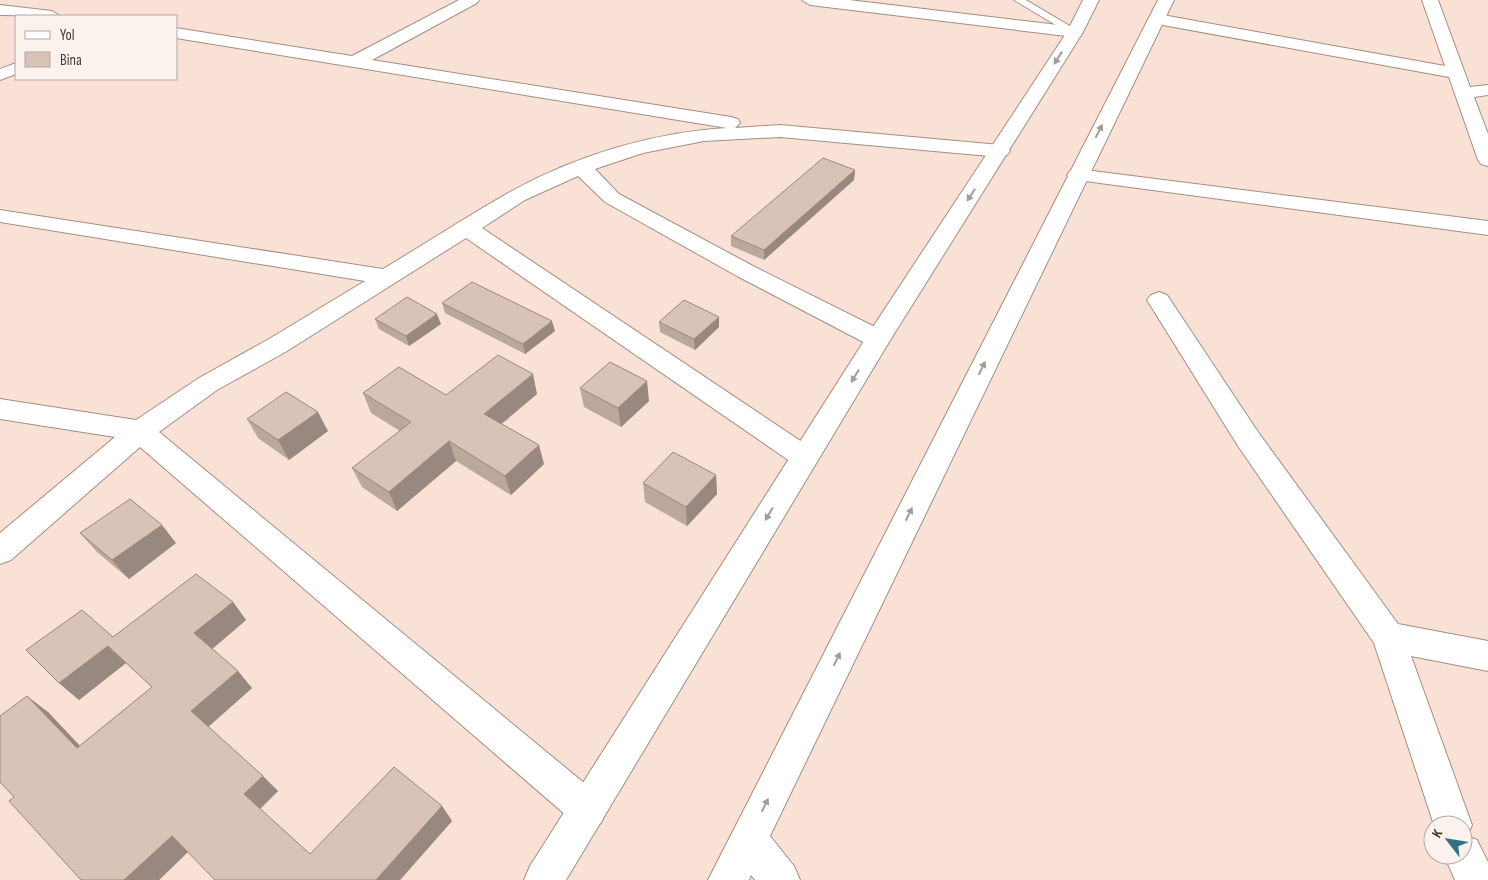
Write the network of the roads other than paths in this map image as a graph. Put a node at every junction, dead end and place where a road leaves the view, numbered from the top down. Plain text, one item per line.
1 (471, 0) edge
2 (810, 0) edge
3 (1019, 0) edge
4 (1091, 0) edge
5 (1166, 0) edge
6 (1430, 0) edge
7 (0, 10) edge
8 (43, 15) edge
9 (1157, 19) junction
10 (1075, 32) junction
11 (178, 33) edge
12 (354, 62) junction
13 (15, 68) edge
14 (1456, 73) junction
15 (0, 75) edge
16 (1488, 90) edge
17 (1463, 93) junction
18 (780, 131) junction
19 (1000, 151) junction
20 (1488, 160) edge
21 (582, 167) junction
22 (1077, 175) junction
23 (0, 216) edge
24 (468, 228) junction
25 (1488, 228) edge
26 (387, 277) junction
27 (1159, 300) dead end
28 (878, 339) junction
29 (0, 409) edge
30 (140, 430) junction
31 (804, 457) junction
32 (0, 551) edge
33 (1388, 637) junction
34 (1488, 656) edge
35 (588, 810) junction
36 (1450, 815) edge
37 (748, 839) junction
38 (1468, 865) edge
39 (544, 880) edge
40 (728, 880) edge
41 (780, 880) edge
42 (1476, 880) edge

1 - 12 street
2 - 10 street
3 - 10 lane
4 - 10 street
5 - 9 street
6 - 14 street
7 - 8 street
9 - 14 street
22 -> 9 street
10 -> 19 street
11 - 12 street
12 - 18 street
13 - 15 street
14 - 17 street
16 - 17 street
17 - 20 street
18 - 19 street
18 - 21 street
19 -> 28 street
21 - 24 street
21 - 28 street
22 - 25 street
37 -> 22 street
23 - 26 street
24 - 26 street
24 - 31 street
26 - 30 street
27 - 33 street
28 -> 31 street
29 - 30 street
30 - 32 street
30 - 35 street
31 -> 35 street
33 - 34 street
33 - 36 street
35 - 39 street
37 - 40 street
37 - 41 street
38 - 42 street

